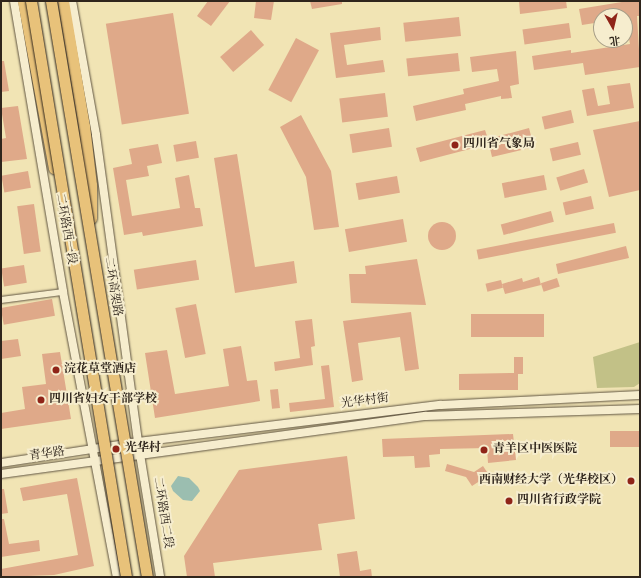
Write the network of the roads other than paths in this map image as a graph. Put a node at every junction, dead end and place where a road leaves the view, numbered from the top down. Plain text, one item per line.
1 (14, 1) edge
2 (23, 1) edge
3 (31, 1) edge
4 (51, 1) edge
5 (63, 1) edge
6 (72, 1) edge
7 (69, 229) junction
8 (90, 237) junction
9 (63, 292) junction
10 (1, 300) edge
11 (640, 395) edge
12 (640, 409) edge
13 (138, 442) junction
14 (94, 448) junction
15 (140, 454) junction
16 (96, 460) junction
17 (1, 463) edge
18 (1, 474) edge
19 (117, 577) edge
20 (126, 577) edge
21 (147, 577) edge
22 (160, 577) edge

1 - 9 main road, 二环路西一段
2 - 7 highway, bridge
3 - 7 highway, bridge
4 - 8 highway, 二环高架路, bridge
5 - 8 highway, bridge
6 - 13 main road
7 - 20 highway, bridge
8 - 21 highway, 二环高架路, bridge
9 - 10 street
9 - 14 main road, 二环路西一段
11 - 13 main road, 光华村街
12 - 15 main road, 光华村街
13 - 14 main road, 光华村街
13 - 15 main road
14 - 16 main road, 二环路西一段
14 - 17 main road, 青华路
15 - 16 main road, 光华村街
15 - 22 main road, 二环路西二段
16 - 18 main road, 青华路
16 - 19 main road

